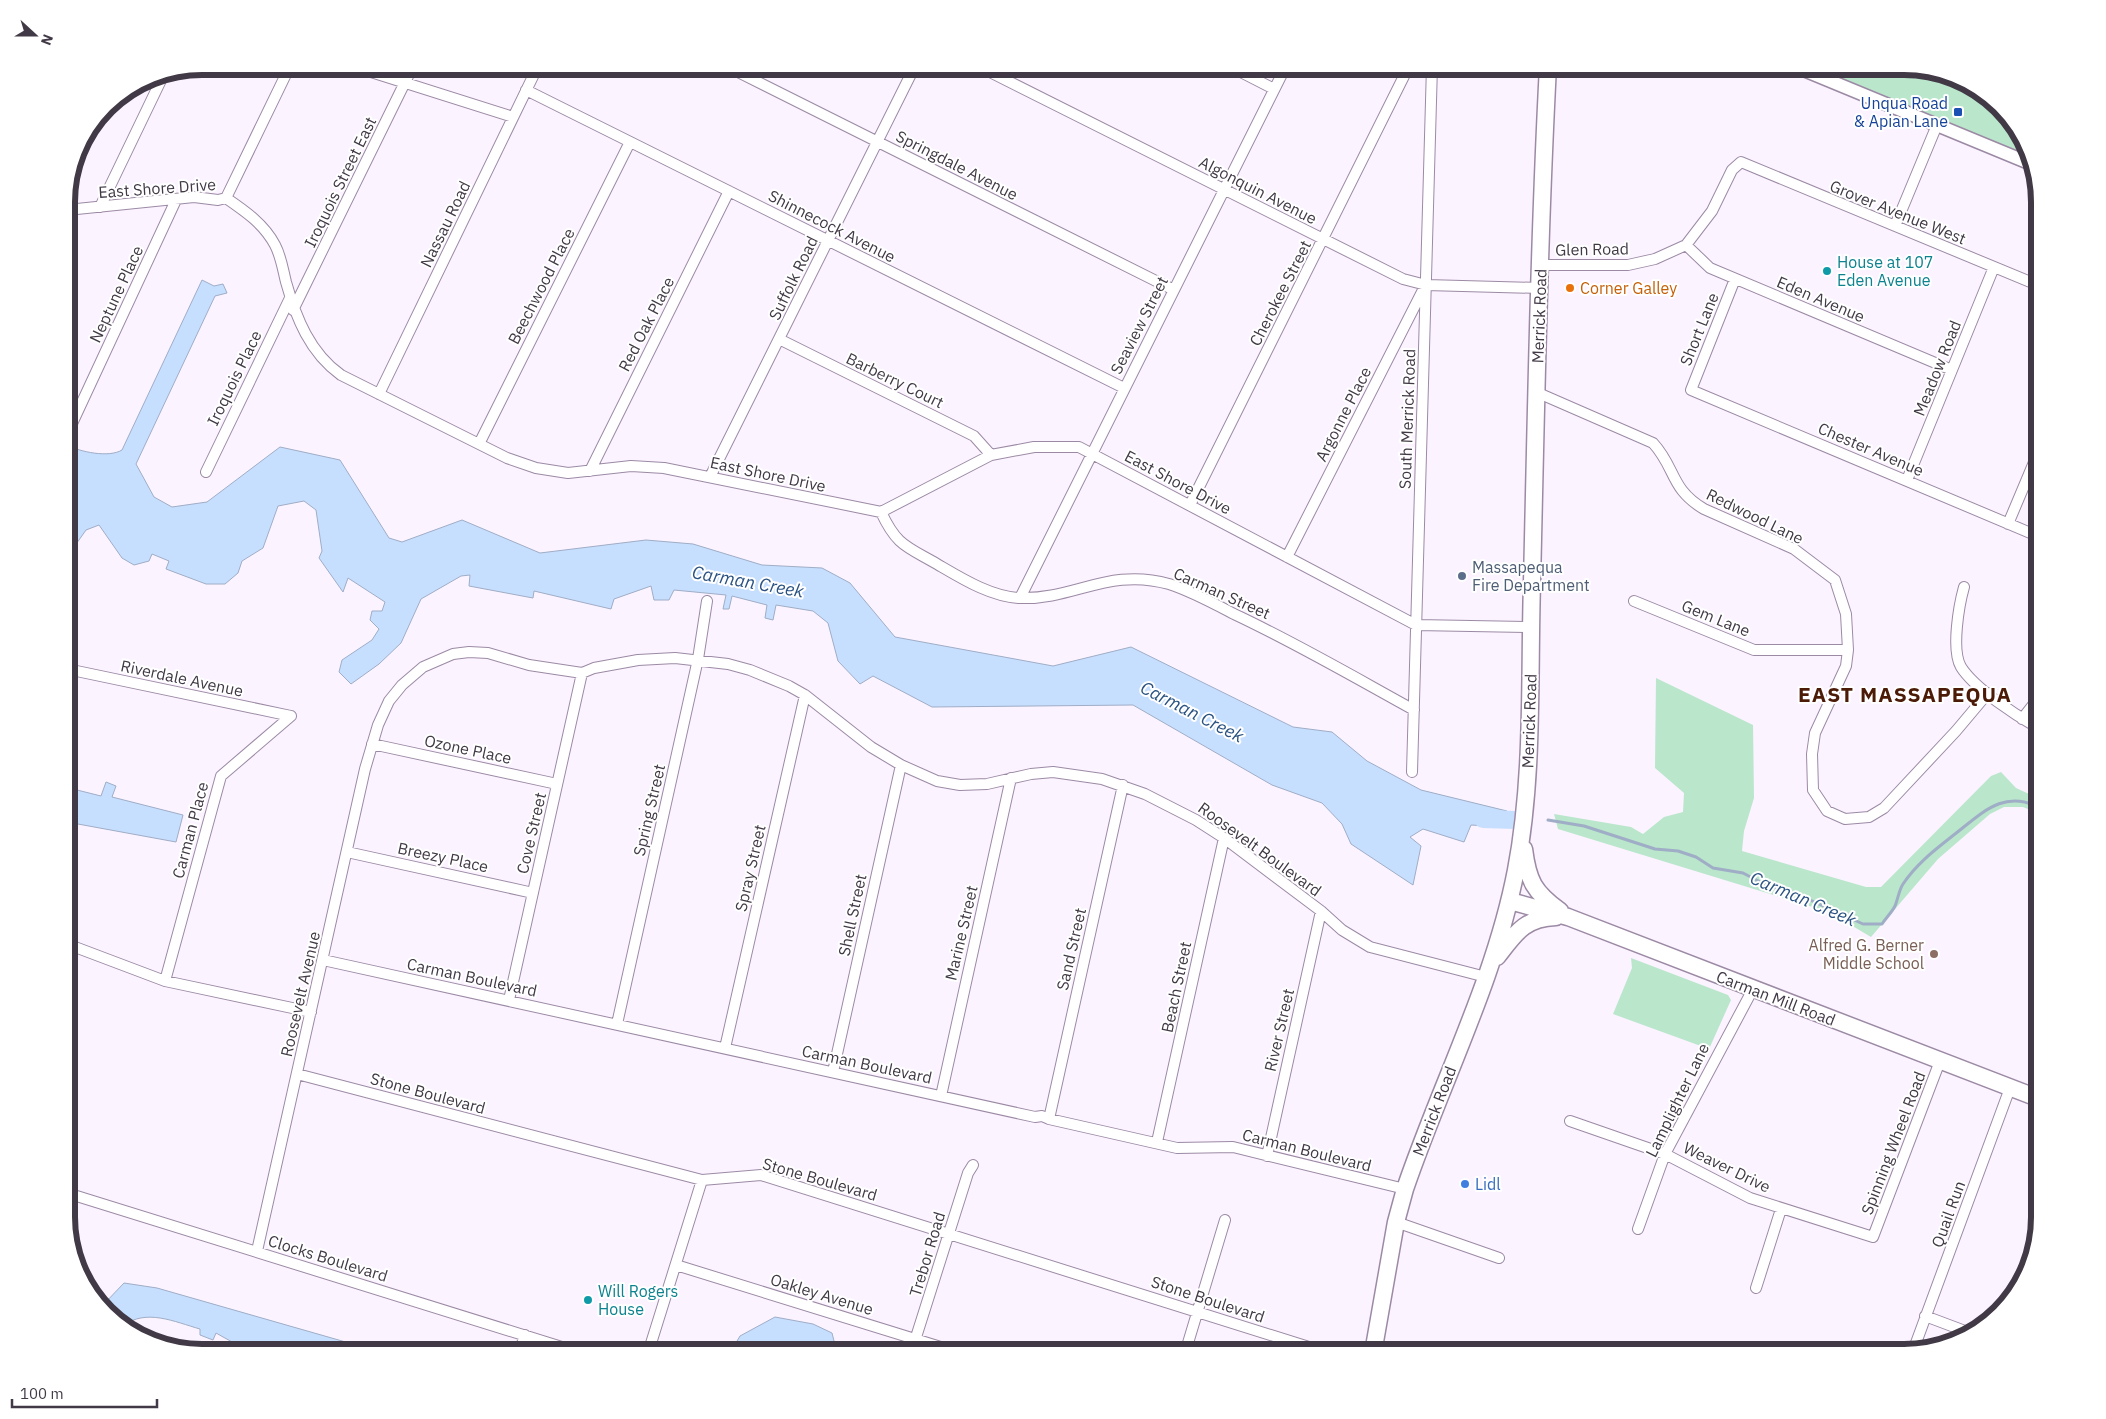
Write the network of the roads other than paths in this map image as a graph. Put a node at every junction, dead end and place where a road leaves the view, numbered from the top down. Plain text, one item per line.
1 (286, 75) edge
2 (380, 75) edge
3 (409, 75) edge
4 (534, 75) edge
5 (744, 75) edge
6 (911, 75) edge
7 (996, 75) edge
8 (1247, 75) edge
9 (1281, 75) edge
10 (1405, 75) edge
11 (1432, 75) edge
12 (1548, 75) edge
13 (1816, 75) edge
14 (160, 82) edge
15 (405, 83) junction
16 (1274, 89) junction
17 (526, 90) junction
18 (513, 117) junction
19 (1937, 125) junction
20 (630, 142) junction
21 (878, 142) junction
22 (2024, 161) edge
23 (1746, 163) joint
24 (1224, 189) junction
25 (729, 191) junction
26 (226, 198) junction
27 (176, 200) junction
28 (100, 206) junction
29 (75, 209) edge
30 (1895, 226) junction
31 (1323, 239) junction
32 (828, 240) junction
33 (1686, 245) junction
34 (1540, 265) junction
35 (1994, 267) junction
36 (1735, 279) junction
37 (2031, 282) edge
38 (1426, 285) junction
39 (1539, 288) junction
40 (1174, 290) junction
41 (290, 298) junction
42 (294, 310) junction
43 (779, 339) junction
44 (1952, 370) junction
45 (1124, 388) junction
46 (1691, 390) joint
47 (1536, 392) junction
48 (379, 394) junction
49 (75, 417) edge
50 (479, 444) junction
51 (1092, 453) junction
52 (991, 455) junction
53 (2031, 469) edge
54 (590, 471) junction
55 (206, 472) dead end
56 (710, 477) junction
57 (1908, 480) junction
58 (1190, 506) junction
59 (881, 512) junction
60 (2008, 524) junction
61 (2031, 533) edge
62 (1287, 557) junction
63 (1964, 587) dead end
64 (1020, 598) junction
65 (707, 601) dead end
66 (1634, 601) dead end
67 (1416, 625) junction
68 (1531, 627) junction
69 (1848, 650) junction
70 (698, 659) junction
71 (75, 671) edge
72 (582, 673) junction
73 (1988, 693) junction
74 (805, 695) junction
75 (2031, 708) edge
76 (1414, 710) junction
77 (291, 716) joint
78 (2022, 719) junction
79 (2031, 724) edge
80 (372, 744) junction
81 (901, 765) junction
82 (1412, 772) dead end
83 (1011, 778) junction
84 (557, 784) junction
85 (1123, 785) junction
86 (1224, 838) junction
87 (1522, 838) junction
88 (347, 852) junction
89 (533, 893) junction
90 (1510, 901) junction
91 (1321, 911) junction
92 (1568, 917) junction
93 (75, 947) edge
94 (323, 960) junction
95 (1488, 971) junction
96 (165, 981) junction
97 (1753, 989) junction
98 (509, 1000) junction
99 (311, 1012) junction
100 (617, 1024) junction
101 (725, 1048) junction
102 (1940, 1061) junction
103 (833, 1072) junction
104 (297, 1074) junction
105 (2010, 1088) junction
106 (940, 1096) junction
107 (2031, 1096) edge
108 (1049, 1120) junction
109 (1570, 1121) dead end
110 (1157, 1142) junction
111 (1665, 1154) junction
112 (1267, 1156) junction
113 (973, 1165) dead end
114 (702, 1180) junction
115 (1405, 1189) junction
116 (75, 1196) edge
117 (1781, 1209) junction
118 (1225, 1220) dead end
119 (1396, 1222) junction
120 (1638, 1229) dead end
121 (949, 1234) junction
122 (1873, 1237) joint
123 (257, 1251) junction
124 (1499, 1258) dead end
125 (676, 1265) junction
126 (1756, 1288) dead end
127 (1198, 1311) junction
128 (1926, 1316) junction
129 (1962, 1330) edge
130 (525, 1335) junction
131 (916, 1339) junction
132 (1916, 1343) edge
133 (522, 1344) edge
134 (553, 1344) edge
135 (651, 1344) edge
136 (914, 1344) edge
137 (932, 1344) edge
138 (1188, 1344) edge
139 (1300, 1344) edge
140 (1375, 1344) edge

1 - 26 street
2 - 15 street
3 - 15 street, Iroquois Street East
4 - 17 street, Nassau Road
5 - 21 street, Springdale Avenue
6 - 21 street, Suffolk Road
7 - 24 street, Algonquin Avenue
8 - 16 street
9 - 16 street, Seaview Street
10 - 31 street, Cherokee Street
11 - 38 street, South Merrick Road
12 - 34 main road, Merrick Road
13 - 19 street
14 - 28 street
15 - 18 street
15 - 42 street, Iroquois Street East
16 - 24 street, Seaview Street
17 - 18 street, Nassau Road
17 - 20 street, Shinnecock Avenue
18 - 48 street, Nassau Road
19 - 22 street
19 - 30 street
20 - 25 street, Shinnecock Avenue
20 - 50 street, Beechwood Place
21 - 32 street, Suffolk Road
21 - 40 street, Springdale Avenue
23 - 30 street, Grover Avenue West
23 - 33 street, Glen Road
24 - 31 street, Algonquin Avenue
24 - 40 street, Seaview Street
25 - 32 street, Shinnecock Avenue
25 - 54 street, Red Oak Place
26 - 27 street, East Shore Drive
26 - 41 street, East Shore Drive
27 - 28 street, East Shore Drive
27 - 49 street, Neptune Place
28 - 29 street, East Shore Drive
30 - 35 street, Grover Avenue West
31 - 38 street, Algonquin Avenue
31 - 58 street, Cherokee Street
32 - 43 street, Suffolk Road
32 - 45 street, Shinnecock Avenue
33 - 34 street, Glen Road
33 - 36 street, Eden Avenue
34 - 39 main road, Merrick Road
35 - 37 street, Grover Avenue West
35 - 44 street, Meadow Road
36 - 44 street, Eden Avenue
36 - 46 street, Short Lane
38 - 39 street, Algonquin Avenue
38 - 62 street, Argonne Place
38 - 67 street, South Merrick Road
39 - 47 main road, Merrick Road
40 - 45 street, Seaview Street
41 - 42 street, East Shore Drive
41 - 55 street, Iroquois Place
42 - 48 street, East Shore Drive
43 - 52 street, Barberry Court
43 - 56 street, Suffolk Road
44 - 57 street, Meadow Road
45 - 51 street, Seaview Street
46 - 57 street, Chester Avenue
47 - 68 main road, Merrick Road
47 - 69 street, Redwood Lane
48 - 50 street, East Shore Drive
50 - 54 street, East Shore Drive
51 - 52 street, East Shore Drive
51 - 58 street, East Shore Drive
51 - 64 street, Seaview Street
52 - 59 street, East Shore Drive
53 - 60 street
54 - 56 street, East Shore Drive
56 - 59 street, East Shore Drive
57 - 60 street, Chester Avenue
58 - 62 street, East Shore Drive
59 - 64 street, Carman Street
60 - 61 street, Chester Avenue
62 - 67 street, East Shore Drive
63 - 73 street
64 - 76 street, Carman Street
65 - 70 street, Spring Street
66 - 69 street, Gem Lane
67 - 68 street, East Shore Drive
67 - 76 street, South Merrick Road
68 - 87 main road, Merrick Road
69 - 73 street, Redwood Lane
70 - 72 street, Roosevelt Boulevard
70 - 74 street, Roosevelt Boulevard
70 - 100 street, Spring Street
71 - 77 street, Riverdale Avenue
72 - 80 street, Roosevelt Boulevard
72 - 84 street, Cove Street
73 - 78 street
74 - 81 street, Roosevelt Boulevard
74 - 101 street, Spray Street
75 - 78 street
76 - 82 street, South Merrick Road
77 - 96 street, Carman Place
78 - 79 street
80 - 84 street, Ozone Place
80 - 88 street, Roosevelt Avenue
81 - 83 street, Roosevelt Boulevard
81 - 103 street, Shell Street
83 - 85 street, Roosevelt Boulevard
83 - 106 street, Marine Street
84 - 89 street, Cove Street
85 - 86 street, Roosevelt Boulevard
85 - 108 street, Sand Street
86 - 91 street, Roosevelt Boulevard
86 - 110 street, Beach Street
87 - 90 main road, Merrick Road
87 - 92 main road
88 - 89 street, Breezy Place
88 - 94 street, Roosevelt Avenue
89 - 98 street, Cove Street
90 - 92 main road, Carman Mill Road
90 - 95 main road, Merrick Road
91 - 95 street, Roosevelt Boulevard
91 - 112 street, River Street
92 - 95 main road
92 - 97 main road, Carman Mill Road
93 - 96 street
94 - 98 street, Carman Boulevard
94 - 99 street, Roosevelt Avenue
95 - 115 main road, Merrick Road
96 - 99 street
97 - 102 main road, Carman Mill Road
97 - 111 street, Lamplighter Lane
98 - 100 street, Carman Boulevard
99 - 104 street, Roosevelt Avenue
100 - 101 street, Carman Boulevard
101 - 103 street, Carman Boulevard
102 - 105 main road, Carman Mill Road
102 - 122 street, Spinning Wheel Road
103 - 106 street, Carman Boulevard
104 - 114 street, Stone Boulevard
104 - 123 street, Roosevelt Avenue
105 - 107 main road, Carman Mill Road
105 - 128 street, Quail Run
106 - 108 street, Carman Boulevard
108 - 110 street, Carman Boulevard
109 - 111 street, Weaver Drive
110 - 112 street, Carman Boulevard
111 - 117 street, Weaver Drive
111 - 120 street, Lamplighter Lane
112 - 115 street, Carman Boulevard
113 - 121 street, Trebor Road
114 - 121 street, Stone Boulevard
114 - 125 street
115 - 119 main road, Merrick Road
116 - 123 street, Clocks Boulevard
117 - 122 street, Weaver Drive
117 - 126 street
118 - 127 street
119 - 124 street
119 - 140 main road, Merrick Road
121 - 127 street, Stone Boulevard
121 - 131 street, Trebor Road
123 - 130 street, Clocks Boulevard
125 - 131 street, Oakley Avenue
125 - 135 street
127 - 138 street
127 - 139 street, Stone Boulevard
128 - 129 street
128 - 132 street, Quail Run
130 - 133 street
130 - 134 street, Clocks Boulevard
131 - 136 street, Trebor Road
131 - 137 street, Oakley Avenue

